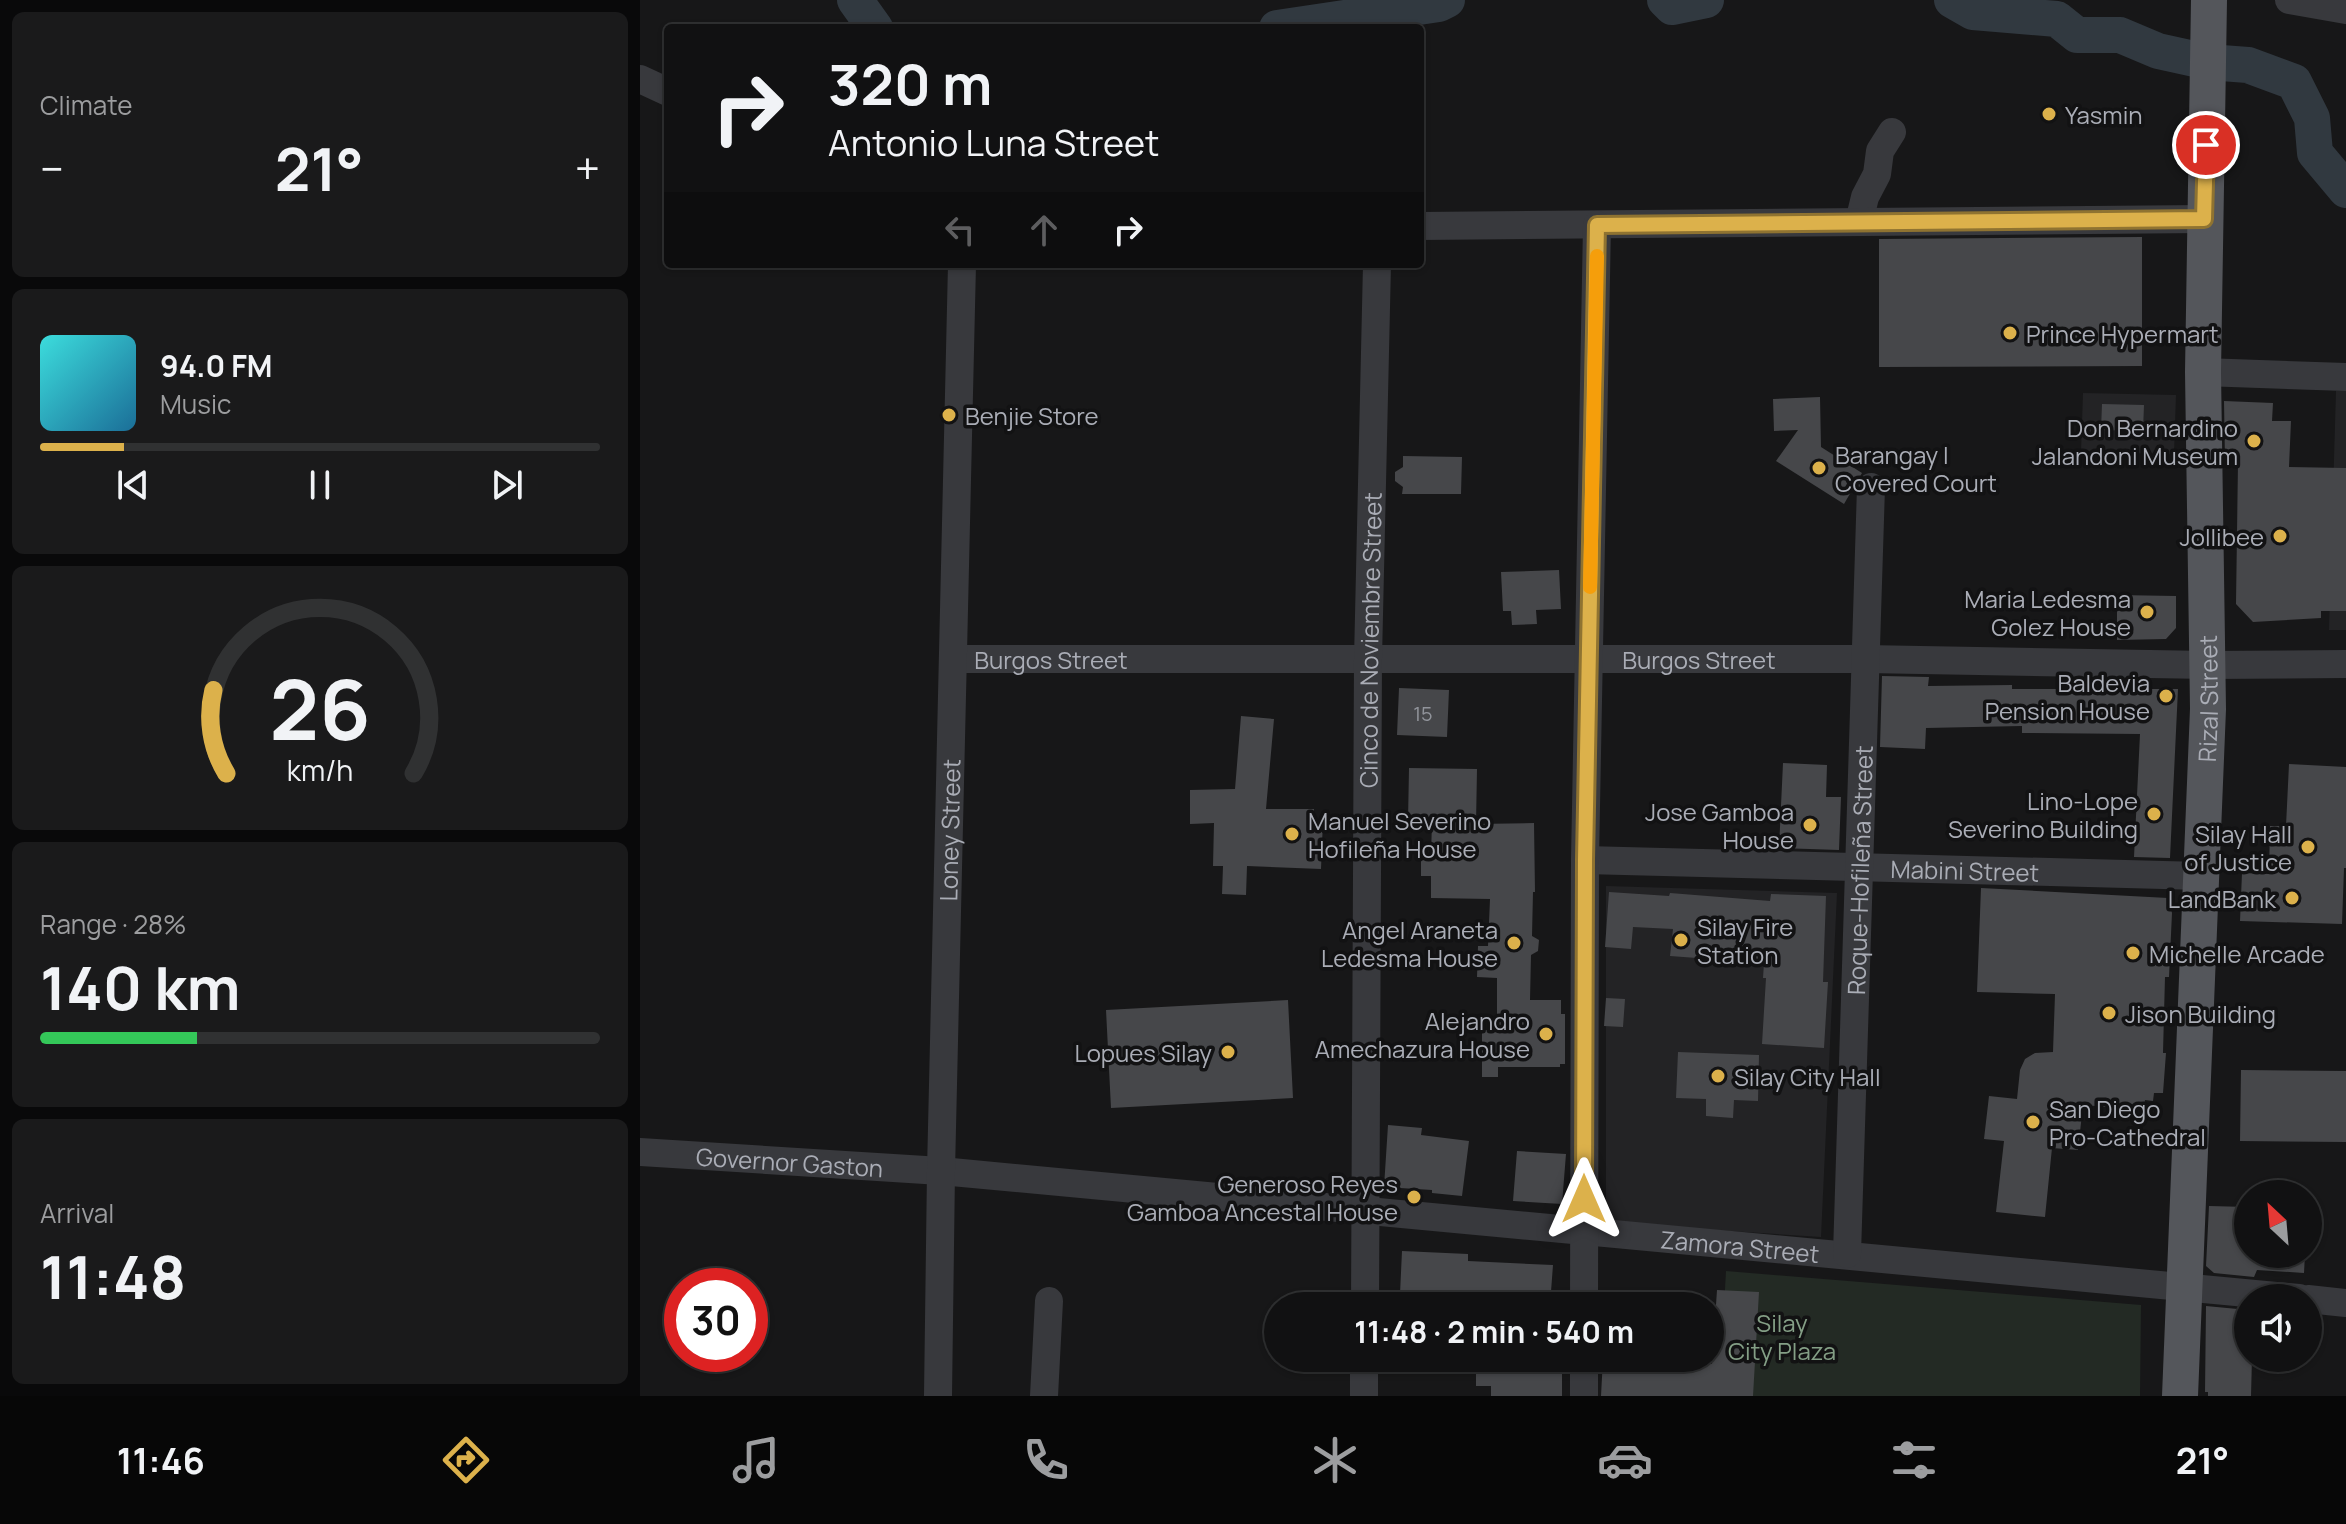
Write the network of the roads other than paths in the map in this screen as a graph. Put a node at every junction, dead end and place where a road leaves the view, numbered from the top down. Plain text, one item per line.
1 (2289, 0) edge
2 (2346, 10) edge
3 (2209, 13) edge
4 (640, 79) edge
5 (664, 90) edge
6 (1892, 132) dead end
7 (2204, 219) junction
8 (1859, 222) junction
9 (1597, 225) junction
10 (1424, 226) edge
11 (962, 268) edge
12 (1377, 268) edge
13 (2203, 372) junction
14 (2346, 377) edge
15 (1871, 487) dead end
16 (955, 659) junction
17 (1368, 659) junction
18 (1589, 659) junction
19 (1865, 659) junction
20 (2346, 664) edge
21 (2208, 665) junction
22 (1585, 860) junction
23 (1859, 867) junction
24 (2201, 876) junction
25 (640, 1152) edge
26 (941, 1171) junction
27 (1366, 1210) junction
28 (1584, 1230) junction
29 (1847, 1254) junction
30 (2183, 1285) junction
31 (2234, 1291) edge
32 (1365, 1292) edge
33 (1584, 1292) edge
34 (2322, 1300) edge
35 (1049, 1301) dead end
36 (2346, 1303) edge
37 (1364, 1372) edge
38 (1584, 1372) edge
39 (938, 1396) edge
40 (1044, 1396) edge
41 (1364, 1396) edge
42 (1584, 1396) edge
43 (2180, 1396) edge

1 - 2 street
3 - 7 main road, Rizal Street
4 - 5 street
6 - 8 street
7 - 8 street
7 - 13 main road, Rizal Street
8 - 9 street
9 - 10 street
9 - 18 street
11 - 16 street, Loney Street
12 - 17 street, Cinco de Noviembre Street
13 - 14 street
13 - 21 main road, Rizal Street
15 - 19 street, Roque-Hofileña Street
16 - 17 street, Burgos Street
16 - 26 street, Loney Street
17 - 18 street, Burgos Street
17 - 27 street, Cinco de Noviembre Street
18 - 19 street, Burgos Street
18 - 22 street
19 - 21 street, Burgos Street
19 - 23 street, Roque-Hofileña Street
20 - 21 street, Burgos Street
21 - 24 main road, Rizal Street
22 - 23 street, Mabini Street
22 - 28 street
23 - 24 street, Mabini Street
23 - 29 street, Roque-Hofileña Street
24 - 30 main road, Rizal Street
25 - 26 street, Governor Gaston
26 - 27 street, Zamora Street
26 - 39 street, Loney Street
27 - 28 street, Zamora Street
27 - 32 street, Cinco de Noviembre Street
28 - 29 street, Zamora Street
28 - 33 street
29 - 30 street, Zamora Street
30 - 31 street, Zamora Street
30 - 43 main road, Rizal Street
34 - 36 street
35 - 40 street
37 - 41 street
38 - 42 street

